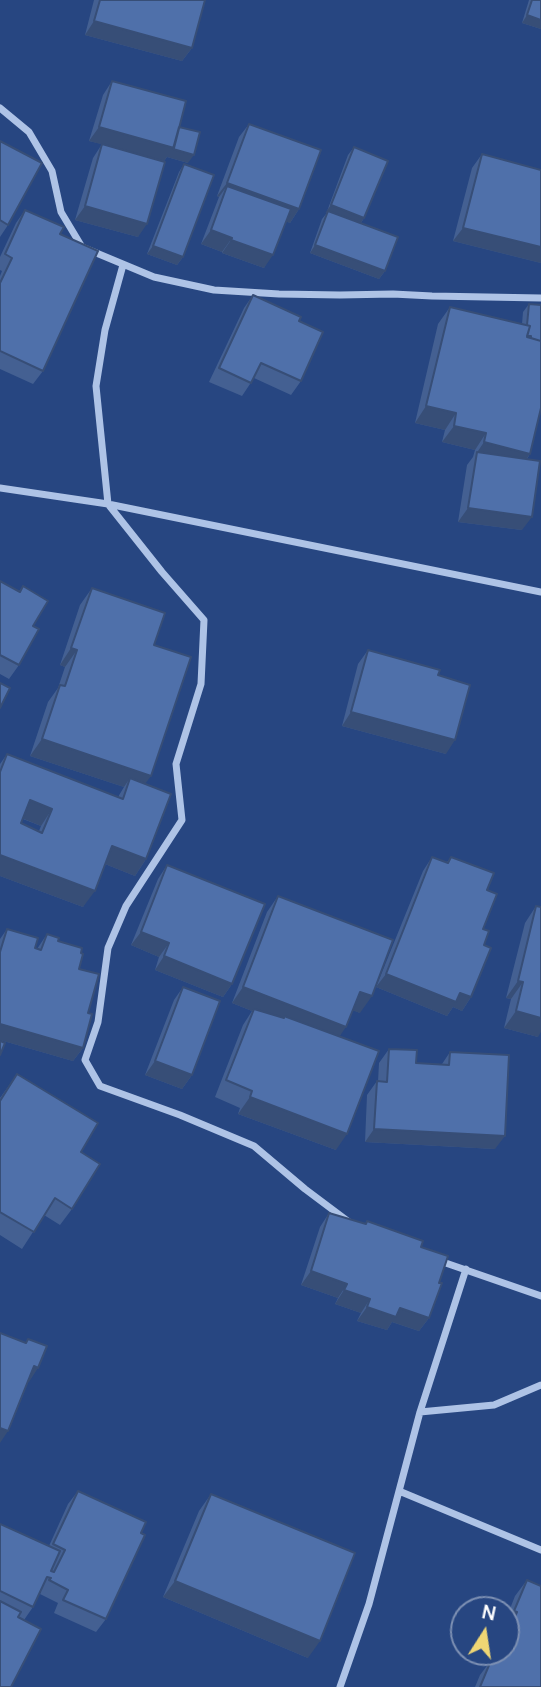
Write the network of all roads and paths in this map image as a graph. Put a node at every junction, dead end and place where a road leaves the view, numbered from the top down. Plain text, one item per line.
1 (0, 108) edge
2 (123, 265) junction
3 (541, 298) edge
4 (0, 488) edge
5 (108, 504) junction
6 (541, 592) edge
7 (360, 1226) edge
8 (424, 1254) edge
9 (466, 1269) junction
10 (541, 1296) edge
11 (541, 1385) edge
12 (420, 1412) junction
13 (399, 1491) junction
14 (541, 1550) edge
15 (340, 1687) edge

1 - 2 street
2 - 3 street
2 - 5 street
4 - 5 street
5 - 6 street
5 - 7 street
8 - 9 street
9 - 10 street
9 - 12 street
11 - 12 street
12 - 13 street
13 - 14 street
13 - 15 street

